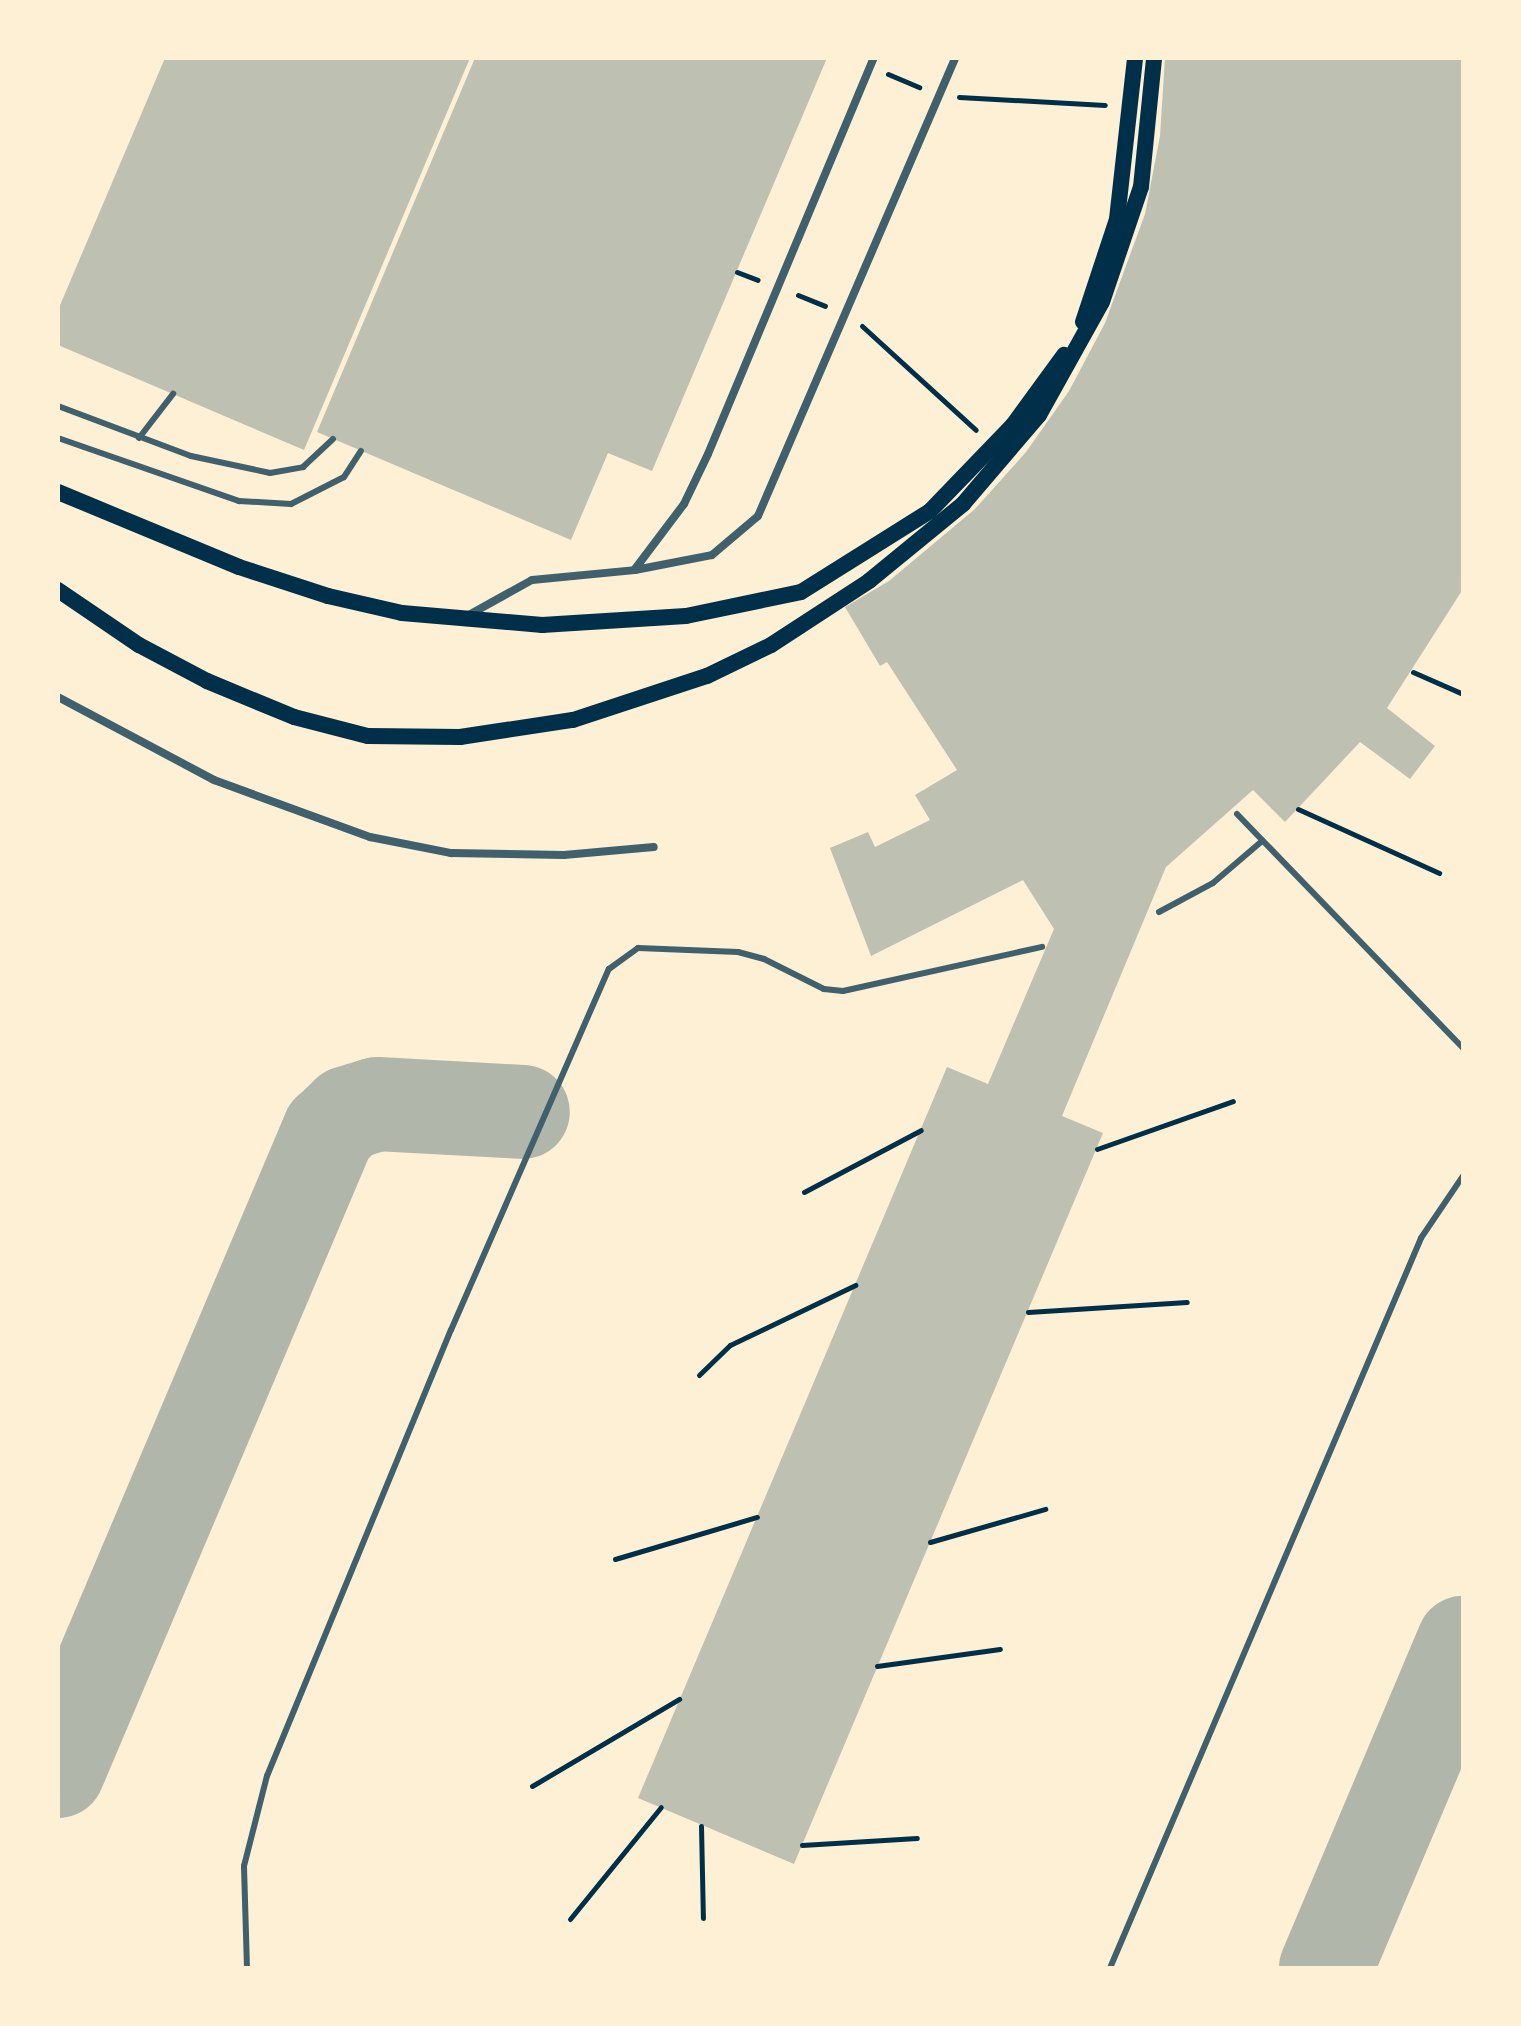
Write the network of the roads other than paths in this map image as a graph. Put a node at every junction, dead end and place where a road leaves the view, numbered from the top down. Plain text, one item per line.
1 (874, 58) edge
2 (955, 58) edge
3 (1135, 58) edge
4 (1154, 58) edge
5 (173, 394) dead end
6 (58, 406) edge
7 (58, 438) edge
8 (139, 438) junction
9 (333, 439) dead end
10 (361, 451) dead end
11 (58, 492) edge
12 (635, 570) junction
13 (58, 590) edge
14 (457, 621) junction
15 (58, 697) edge
16 (1237, 814) dead end
17 (1262, 841) junction
18 (654, 847) dead end
19 (1159, 912) dead end
20 (1042, 947) dead end
21 (1463, 1048) edge
22 (1463, 1176) edge
23 (247, 1968) edge
24 (1110, 1968) edge

1 - 12 street
2 - 12 street
3 - 14 main road
4 - 13 main road
5 - 8 lane
6 - 8 lane
7 - 10 lane
8 - 9 lane
11 - 14 main road
12 - 14 street
15 - 18 street
16 - 17 lane
17 - 19 lane
17 - 21 lane
20 - 23 lane
22 - 24 lane

